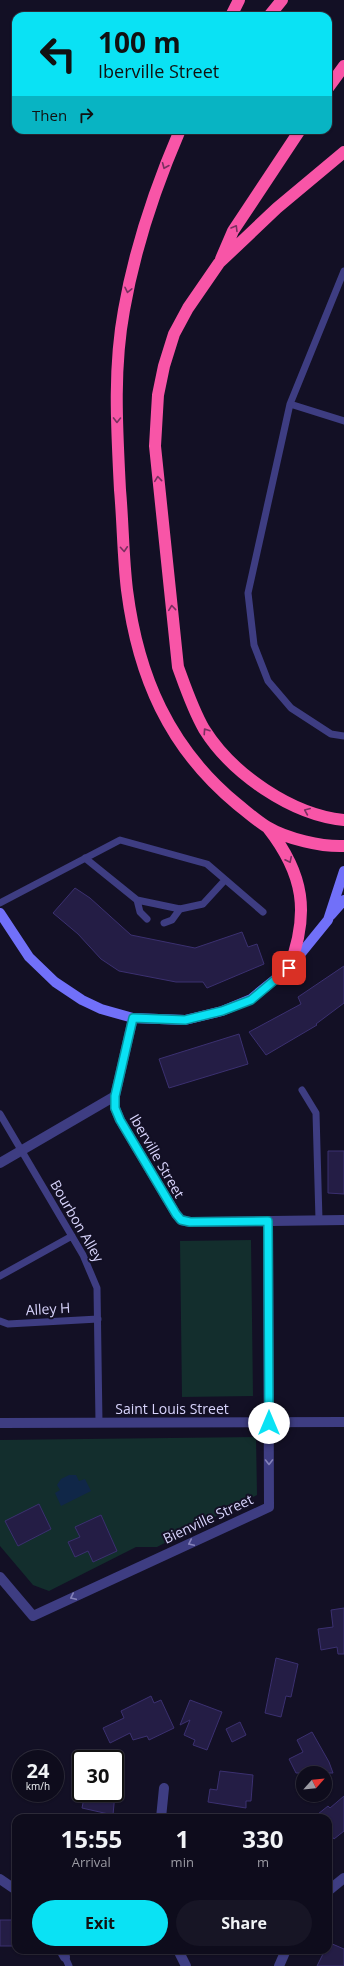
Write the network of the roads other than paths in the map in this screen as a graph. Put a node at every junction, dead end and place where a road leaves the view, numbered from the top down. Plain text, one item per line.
1 (239, 0) edge
2 (282, 0) edge
3 (233, 12) edge
4 (272, 12) edge
5 (344, 66) edge
6 (332, 82) edge
7 (178, 134) edge
8 (297, 134) edge
9 (344, 152) edge
10 (219, 263) junction
11 (344, 270) edge
12 (290, 404) junction
13 (344, 421) edge
14 (344, 736) edge
15 (344, 820) edge
16 (268, 828) junction
17 (344, 846) edge
18 (85, 858) junction
19 (344, 871) edge
20 (225, 880) junction
21 (137, 900) junction
22 (344, 900) edge
23 (0, 903) edge
24 (180, 909) junction
25 (263, 912) dead end
26 (0, 913) edge
27 (147, 919) dead end
28 (328, 920) junction
29 (164, 923) dead end
30 (3, 927) edge
31 (289, 968) junction
32 (133, 1018) junction
33 (302, 1090) dead end
34 (115, 1096) junction
35 (0, 1114) edge
36 (21, 1150) junction
37 (0, 1163) edge
38 (319, 1220) junction
39 (344, 1220) edge
40 (268, 1221) junction
41 (72, 1236) junction
42 (0, 1276) edge
43 (98, 1320) junction
44 (0, 1321) edge
45 (344, 1422) edge
46 (0, 1423) edge
47 (99, 1423) junction
48 (269, 1423) junction
49 (0, 1577) edge
50 (164, 1788) dead end
51 (161, 1814) edge
52 (344, 1878) edge
53 (0, 1879) edge
54 (12, 1887) edge
55 (332, 1888) edge
56 (180, 1954) edge
57 (284, 1954) edge
58 (186, 1966) edge
59 (279, 1966) edge

1 - 3 highway
2 - 4 highway
5 - 6 highway
7 -> 16 highway
10 -> 8 highway
9 - 10 highway
15 -> 10 highway
11 - 12 lane
12 - 13 lane
12 - 14 lane
16 - 17 highway
16 -> 31 highway
18 - 20 lane
18 - 21 lane
18 - 23 lane
19 - 28 street
20 - 24 lane
20 - 25 lane
21 - 24 lane
21 - 27 lane
22 - 28 street
24 - 29 lane
26 - 30 street
28 - 31 street
30 - 32 street
31 - 32 street
32 - 34 street, Iberville Street
33 - 38 lane
34 - 36 street
34 - 40 street, Iberville Street
35 - 36 lane, Bourbon Alley
36 - 37 street
36 - 41 lane, Bourbon Alley
38 - 39 street
38 - 40 street
40 - 48 street, Bienville Street
41 - 42 lane
41 - 43 lane, Bourbon Alley
43 - 44 lane, Alley H
43 - 47 lane, Bourbon Alley
45 - 48 street, Saint Louis Street
46 - 47 street, Saint Louis Street
47 - 48 street, Saint Louis Street
48 -> 49 street, Bienville Street
50 - 51 street
52 - 55 street
53 - 54 street
56 - 58 street
57 - 59 street

